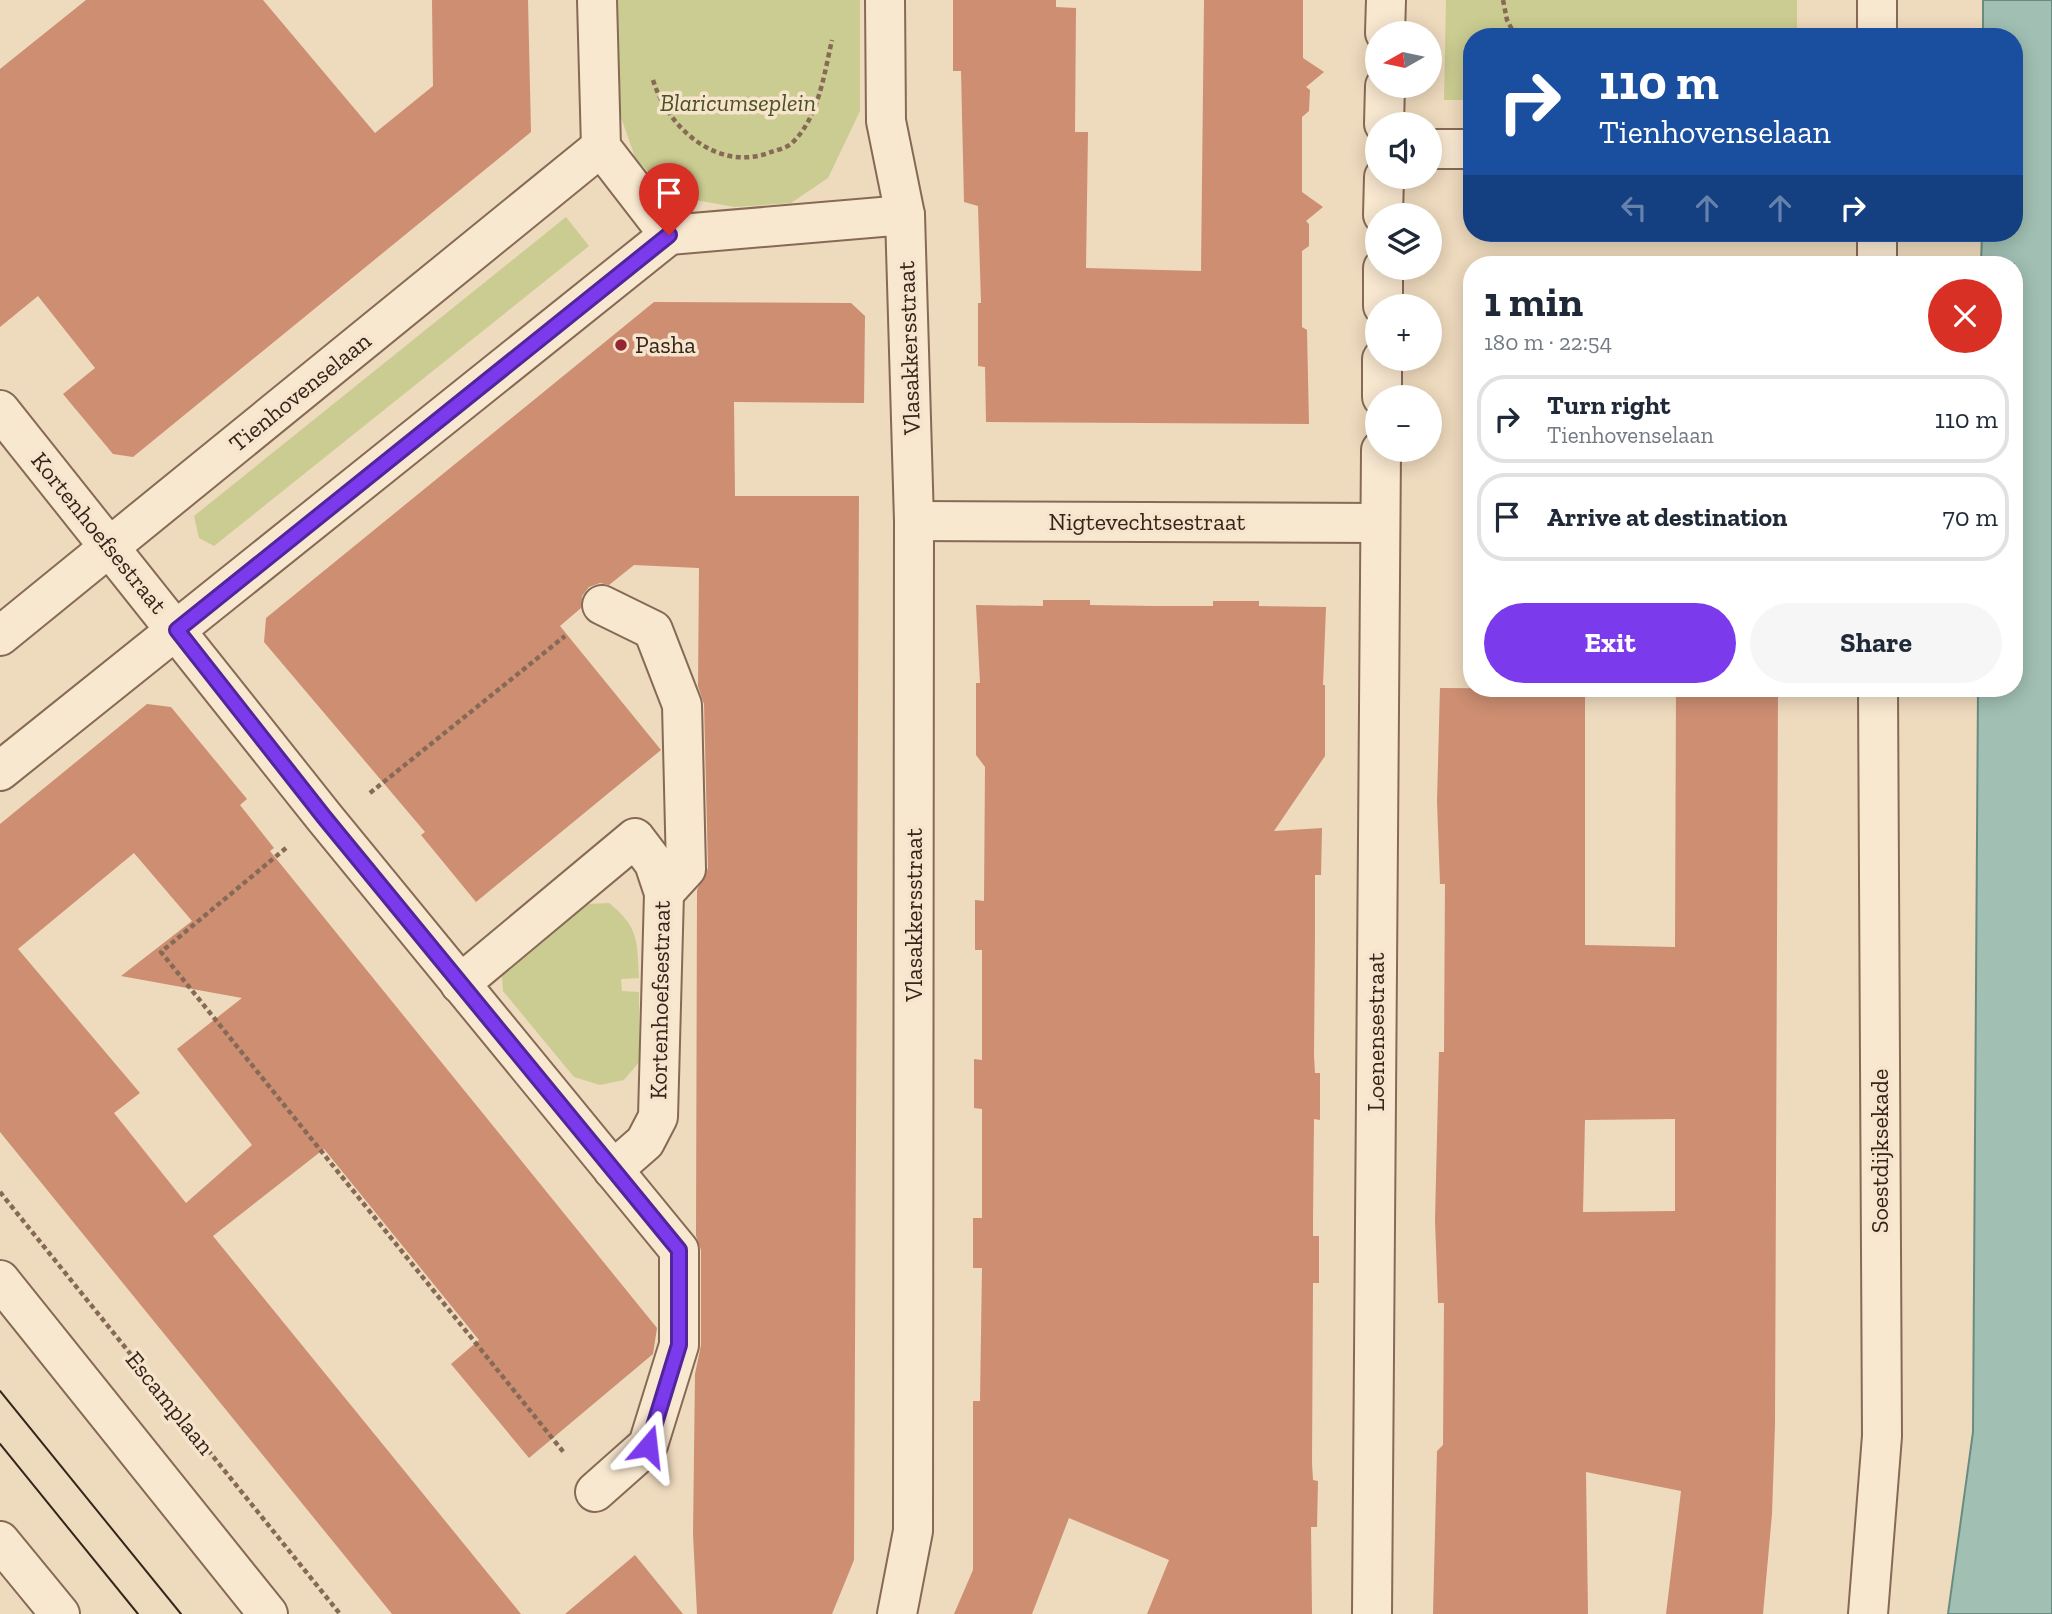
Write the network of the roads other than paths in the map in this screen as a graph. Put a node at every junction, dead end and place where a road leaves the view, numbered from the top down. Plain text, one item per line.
1 (597, 0) edge
2 (885, 0) edge
3 (1386, 0) edge
4 (1877, 0) edge
5 (1385, 21) edge
6 (1877, 28) edge
7 (601, 147) junction
8 (1442, 149) edge
9 (1463, 149) edge
10 (905, 215) junction
11 (669, 235) junction
12 (0, 410) edge
13 (1381, 462) edge
14 (914, 522) junction
15 (1380, 523) junction
16 (111, 546) junction
17 (602, 606) road end
18 (177, 630) junction
19 (0, 636) edge
20 (1878, 697) edge
21 (0, 771) edge
22 (664, 893) junction
23 (460, 984) junction
24 (613, 1170) junction
25 (0, 1280) edge
26 (595, 1492) road end
27 (0, 1541) edge
28 (60, 1614) edge
29 (268, 1614) edge
30 (897, 1614) edge
31 (1372, 1614) edge
32 (1868, 1614) edge

1 - 7 street
2 - 10 street
3 - 5 street
4 - 6 street
7 - 11 street
7 - 16 street, Tienhovenselaan
8 - 9 street
10 - 11 street
10 - 14 street, Vlasakkersstraat
11 - 18 street
12 - 16 street, Kortenhoefsestraat
13 - 15 street, Loenensestraat
14 - 15 street, Nigtevechtsestraat
14 - 30 street, Vlasakkersstraat
15 - 31 street, Loenensestraat
16 - 18 street, Kortenhoefsestraat
16 - 19 street, Tienhovenselaan
17 - 22 street
18 - 21 street
18 - 23 street, Kortenhoefsestraat
20 - 32 street, Soestdijksekade
22 - 23 street, Kortenhoefsestraat
22 - 24 street, Kortenhoefsestraat
23 - 24 street, Kortenhoefsestraat
24 - 26 street, Kortenhoefsestraat
25 - 29 street
27 - 28 street

